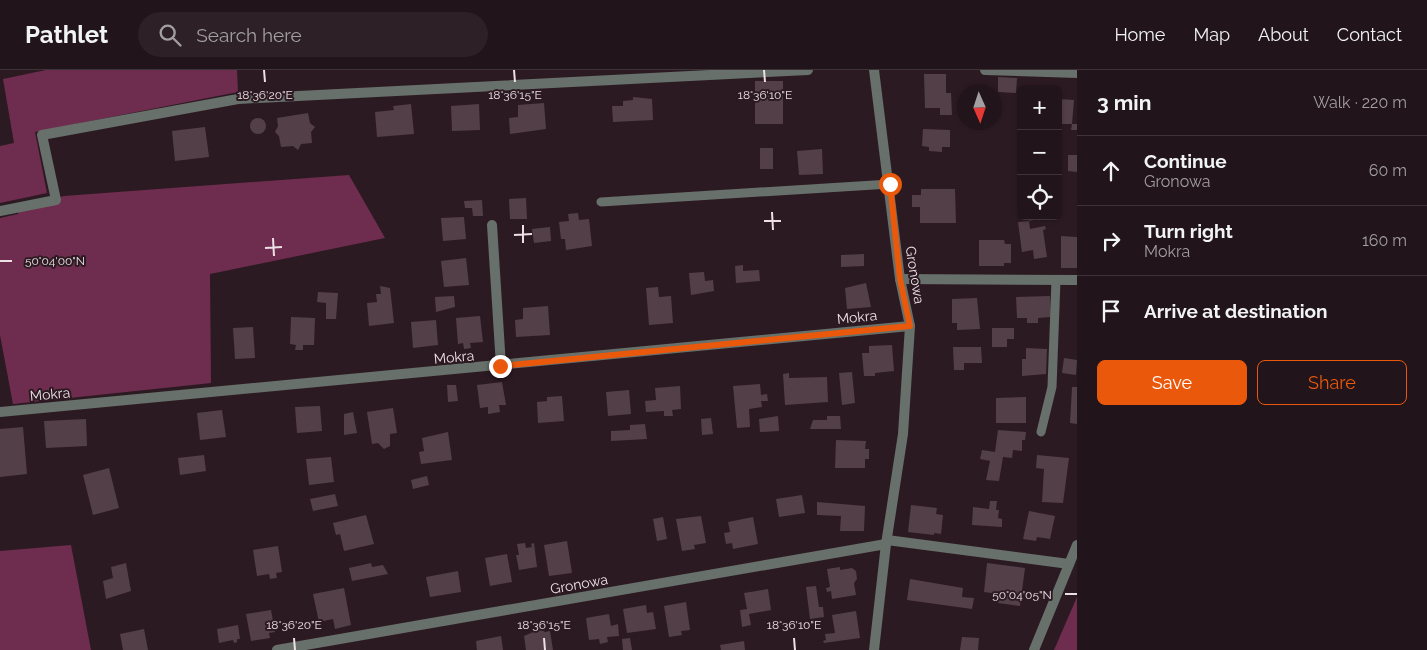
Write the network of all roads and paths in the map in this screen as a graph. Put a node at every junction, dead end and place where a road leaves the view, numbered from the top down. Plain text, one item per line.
1 (808, 70) edge
2 (874, 70) edge
3 (985, 70) edge
4 (1077, 73) edge
5 (890, 184) junction
6 (601, 202) dead end
7 (0, 211) edge
8 (492, 225) dead end
9 (900, 279) junction
10 (1056, 280) junction
11 (1077, 280) edge
12 (910, 326) junction
13 (500, 366) junction
14 (0, 412) edge
15 (1041, 432) dead end
16 (886, 542) junction
17 (1077, 545) edge
18 (1069, 564) junction
19 (278, 650) edge
20 (874, 650) edge
21 (1034, 650) edge

1 - 7 street
2 - 5 street, Gronowa
3 - 4 street
5 - 6 lane
5 - 9 street, Gronowa
8 - 13 street
9 - 10 street
9 - 12 street, Gronowa
10 - 11 street
10 - 15 lane
12 - 13 street, Mokra
12 - 16 street, Gronowa
13 - 14 street, Mokra
16 - 18 street
16 - 19 street, Gronowa
16 - 20 street, Gronowa
17 - 18 street
18 - 21 street

